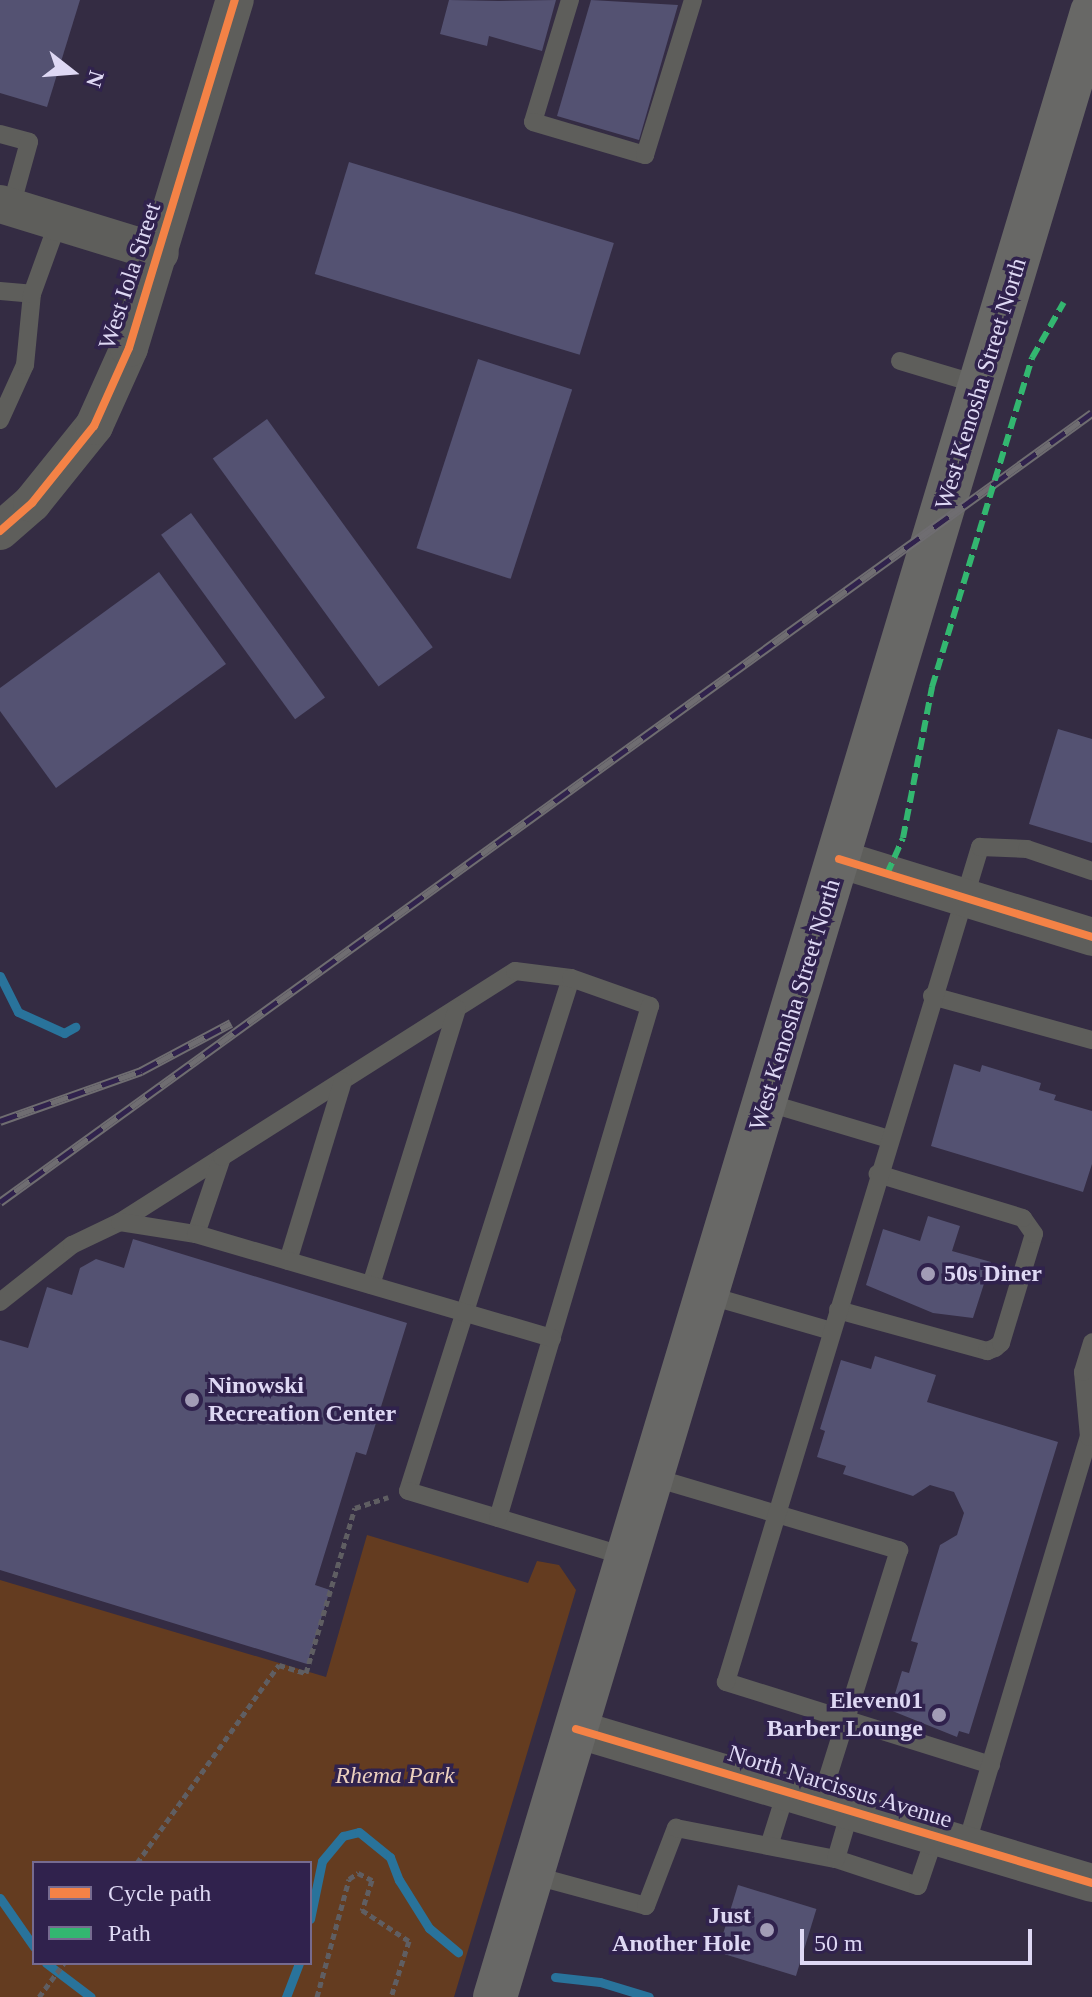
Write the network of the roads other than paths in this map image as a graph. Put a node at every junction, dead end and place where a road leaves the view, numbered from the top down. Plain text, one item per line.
1 (235, 0) edge
2 (570, 0) edge
3 (693, 0) edge
4 (1074, 0) edge
5 (1092, 6) edge
6 (1092, 12) edge
7 (0, 134) edge
8 (5, 205) edge
9 (58, 222) junction
10 (160, 253) junction
11 (0, 291) edge
12 (32, 294) junction
13 (900, 361) dead end
14 (980, 385) junction
15 (0, 420) edge
16 (0, 531) edge
17 (839, 859) junction
18 (1092, 871) edge
19 (962, 897) junction
20 (1092, 937) edge
21 (571, 978) junction
22 (932, 996) junction
23 (457, 1009) junction
24 (1092, 1040) edge
25 (343, 1081) junction
26 (765, 1102) junction
27 (889, 1139) junction
28 (222, 1157) junction
29 (878, 1174) junction
30 (120, 1222) junction
31 (196, 1234) junction
32 (288, 1261) junction
33 (371, 1285) junction
34 (707, 1295) junction
35 (0, 1302) edge
36 (838, 1310) junction
37 (465, 1312) junction
38 (832, 1331) junction
39 (552, 1338) junction
40 (1092, 1342) edge
41 (652, 1477) junction
42 (777, 1514) junction
43 (498, 1518) junction
44 (628, 1557) junction
45 (845, 1719) junction
46 (576, 1729) junction
47 (991, 1765) junction
48 (819, 1802) junction
49 (951, 1841) junction
50 (769, 1846) junction
51 (836, 1859) junction
52 (532, 1875) junction
53 (1092, 1883) edge
54 (495, 1997) edge

1 - 10 street, West Iola Street
2 - 3 lane
4 - 5 street
6 - 14 main road, West Kenosha Street North
7 - 8 lane
8 - 9 street
9 - 10 street
9 - 12 lane
10 - 16 street, West Iola Street
11 - 12 lane
12 - 15 lane
13 - 14 lane
14 - 17 main road, West Kenosha Street North
17 - 19 street
17 - 26 main road, West Kenosha Street North
18 - 19 lane
19 - 20 street
19 - 22 lane
21 - 23 lane
21 - 37 lane
21 - 39 lane
22 - 24 lane
22 - 27 lane
23 - 25 lane
23 - 33 lane
25 - 28 lane
25 - 32 lane
26 - 27 lane
26 - 34 main road, West Kenosha Street North
27 - 29 lane
28 - 30 lane
28 - 31 lane
29 - 36 lane
29 - 36 lane
30 - 31 lane
30 - 35 lane
31 - 32 lane
32 - 33 lane
33 - 37 lane
34 - 38 lane
34 - 41 main road, West Kenosha Street North
36 - 38 lane
37 - 39 lane
37 - 43 lane
38 - 42 lane
39 - 43 lane
40 - 47 lane
41 - 42 lane
41 - 44 main road, West Kenosha Street North
42 - 45 lane
42 - 45 lane
43 - 44 lane
44 - 46 main road, West Kenosha Street North
45 - 47 lane
45 - 48 lane
46 - 48 street, North Narcissus Avenue
46 - 52 main road, West Kenosha Street North
47 - 49 lane
48 - 49 street, North Narcissus Avenue
48 - 50 lane
48 - 51 lane
49 - 51 lane
49 - 53 street, North Narcissus Avenue
50 - 51 lane
50 - 52 lane
52 - 54 main road, West Kenosha Street North

